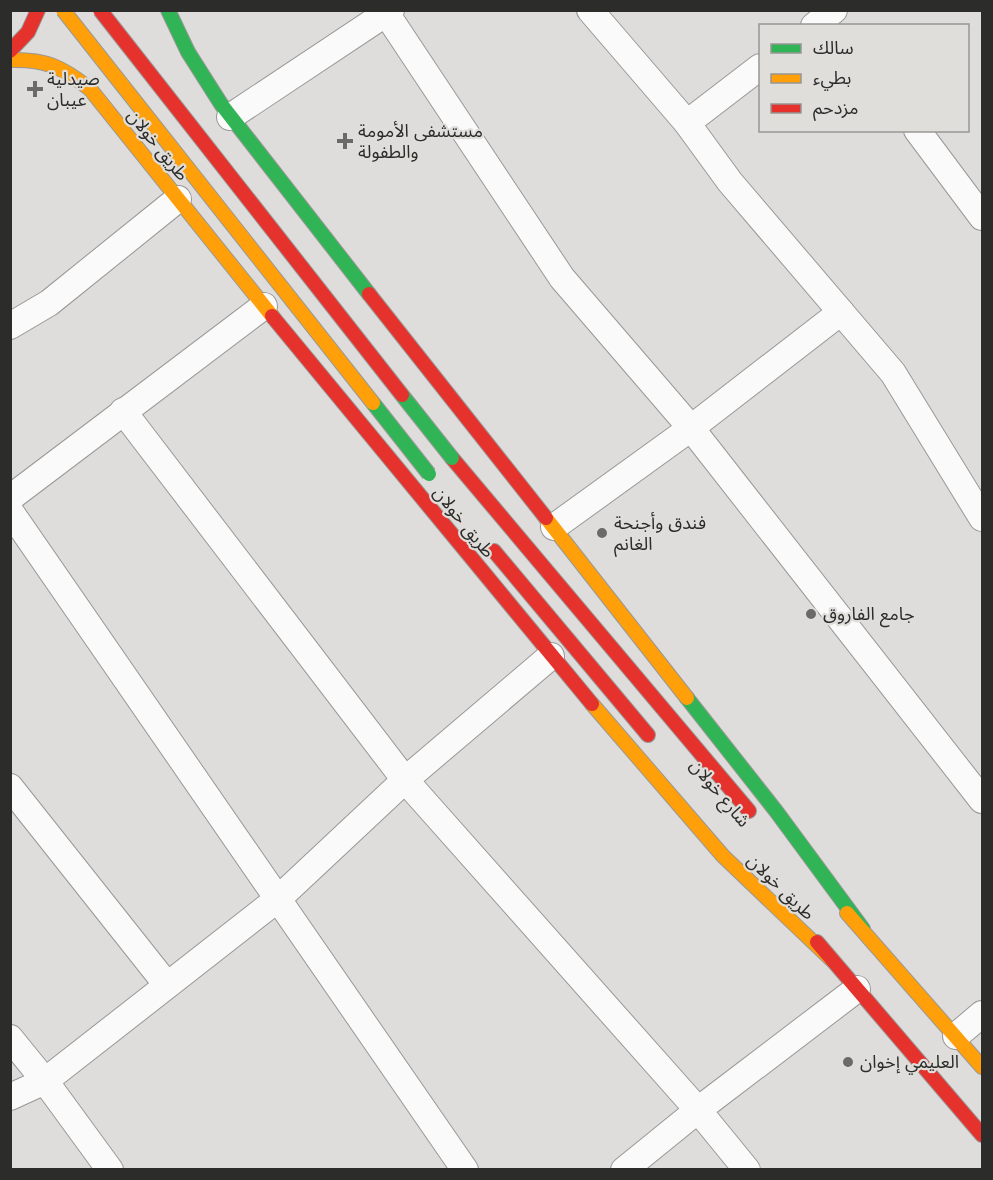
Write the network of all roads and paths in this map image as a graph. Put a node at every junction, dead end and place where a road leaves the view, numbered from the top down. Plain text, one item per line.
1 (38, 10) edge
2 (63, 10) edge
3 (84, 10) edge
4 (100, 10) edge
5 (168, 10) edge
6 (590, 10) edge
7 (389, 12) edge
8 (10, 51) edge
9 (10, 60) edge
10 (759, 68) edge
11 (90, 89) junction
12 (215, 111) junction
13 (687, 123) junction
14 (918, 132) edge
15 (147, 159) junction
16 (178, 199) junction
17 (982, 217) edge
18 (264, 306) junction
19 (841, 312) junction
20 (10, 326) edge
21 (123, 411) junction
22 (691, 428) junction
23 (452, 458) joint
24 (433, 479) dead end
25 (10, 498) edge
26 (10, 510) edge
27 (982, 518) edge
28 (554, 527) junction
29 (482, 537) dead end
30 (551, 656) junction
31 (656, 744) dead end
32 (405, 780) junction
33 (10, 787) edge
34 (982, 800) edge
35 (760, 825) dead end
36 (792, 857) dead end
37 (768, 879) dead end
38 (279, 898) junction
39 (863, 929) junction
40 (832, 960) junction
41 (167, 985) junction
42 (856, 989) junction
43 (982, 1014) edge
44 (956, 1036) junction
45 (10, 1038) edge
46 (982, 1067) edge
47 (45, 1081) junction
48 (10, 1097) edge
49 (698, 1110) junction
50 (982, 1135) edge
51 (110, 1170) edge
52 (465, 1170) edge
53 (624, 1170) edge
54 (747, 1170) edge

1 - 8 main road
2 - 24 main road, طريق خولان, bridge
3 - 11 main road
4 - 23 main road, طريق خولان, bridge
5 - 12 main road, طريق خولان
6 - 13 street
7 - 12 street
7 - 22 street
9 - 11 main road
10 - 13 street
11 - 15 main road, طريق خولان
12 - 15 main road
12 - 28 main road, طريق خولان
13 - 19 street
14 - 17 street
15 - 16 main road, طريق خولان
16 - 18 main road, طريق خولان
16 - 20 street
18 - 21 street
18 - 30 main road, طريق خولان
19 - 22 street
19 - 27 street
21 - 25 street
21 - 32 street
22 - 28 street
22 - 34 street
23 - 35 main road, شارع خولان
26 - 38 street
28 - 39 main road, طريق خولان
29 - 31 main road
30 - 32 street
30 - 40 main road, طريق خولان
32 - 38 street
32 - 49 street
33 - 41 street
36 - 39 main road
37 - 40 main road
38 - 41 street
38 - 52 street
39 - 44 main road
40 - 42 main road
41 - 47 street
42 - 49 street
42 - 50 main road
43 - 44 street
44 - 46 main road
45 - 47 street
47 - 48 street
47 - 51 street
49 - 53 street
49 - 54 street

